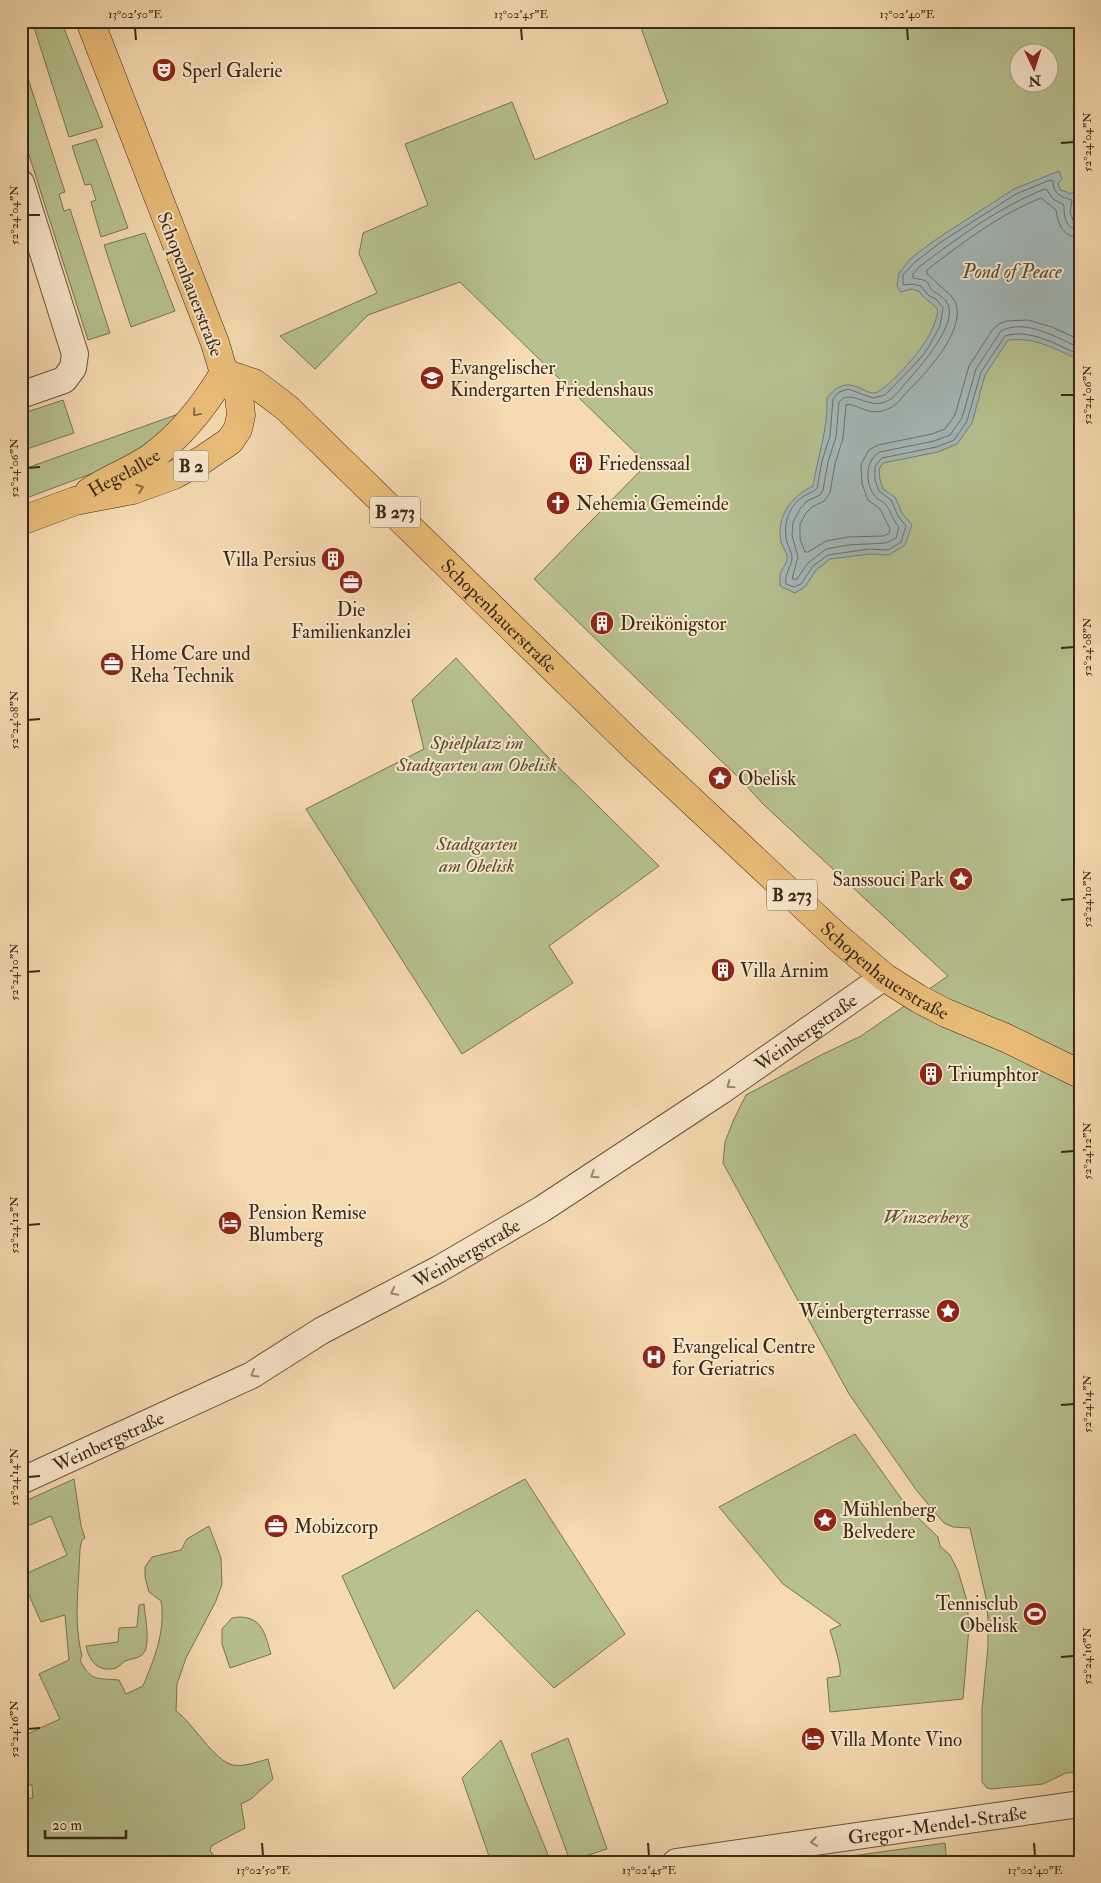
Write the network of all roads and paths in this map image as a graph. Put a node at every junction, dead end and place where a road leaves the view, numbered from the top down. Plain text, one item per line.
1 (90, 21) edge
2 (21, 183) edge
3 (224, 373) junction
4 (21, 395) edge
5 (75, 501) junction
6 (21, 521) edge
7 (884, 976) junction
8 (1080, 1074) edge
9 (21, 1482) edge
10 (1080, 1804) edge
11 (676, 1862) edge

1 - 3 main road, Schopenhauerstraße / B 2
2 - 4 street
3 -> 5 main road, Hegelallee / B 2
5 -> 3 main road, Hegelallee / B 2
3 - 7 main road, Schopenhauerstraße / B 273
5 - 6 main road, Hegelallee / B 2
7 - 8 main road, Schopenhauerstraße / B 273
7 -> 9 street, Weinbergstraße
10 -> 11 street, Gregor-Mendel-Straße

